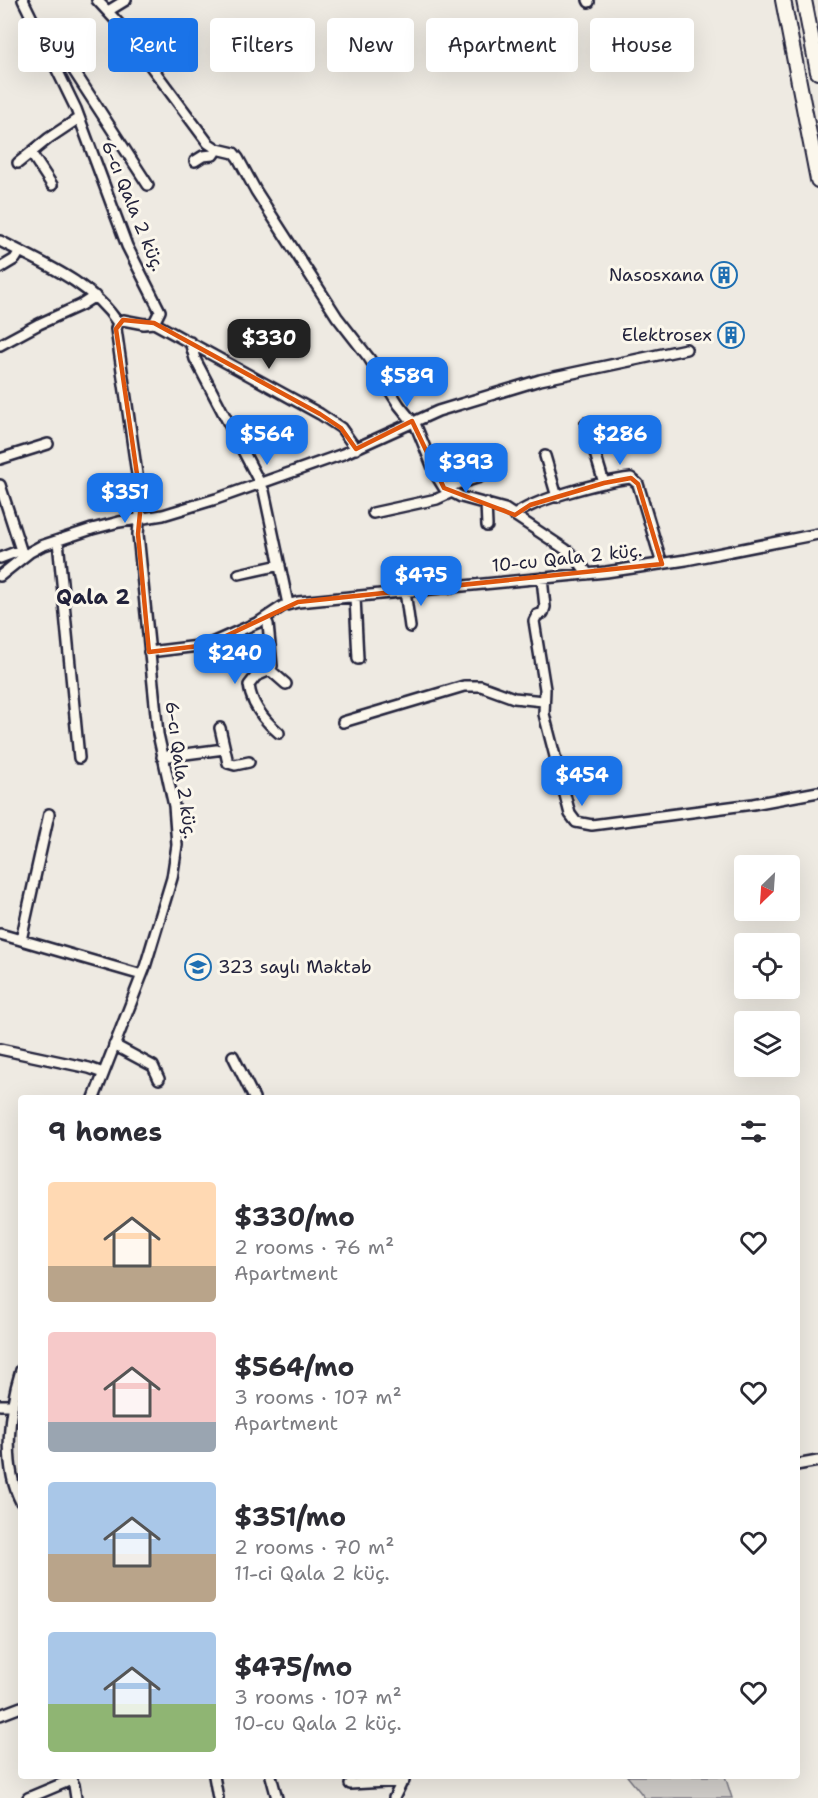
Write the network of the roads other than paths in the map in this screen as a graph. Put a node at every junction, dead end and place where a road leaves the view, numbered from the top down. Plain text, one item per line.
1 (23, 0) edge
2 (97, 0) edge
3 (126, 0) edge
4 (783, 0) edge
5 (804, 0) edge
6 (108, 11) junction
7 (32, 18) edge
8 (58, 72) edge
9 (75, 72) edge
10 (818, 72) edge
11 (79, 118) junction
12 (217, 149) junction
13 (31, 153) junction
14 (195, 161) dead end
15 (18, 163) dead end
16 (818, 180) edge
17 (52, 185) dead end
18 (148, 185) dead end
19 (0, 241) edge
20 (20, 251) junction
21 (0, 268) edge
22 (95, 296) junction
23 (118, 323) junction
24 (154, 323) junction
25 (190, 342) junction
26 (0, 345) edge
27 (686, 349) dead end
28 (412, 421) junction
29 (586, 423) dead end
30 (48, 444) dead end
31 (356, 449) junction
32 (545, 456) dead end
33 (0, 459) edge
34 (480, 477) dead end
35 (261, 483) junction
36 (604, 483) junction
37 (0, 484) edge
38 (447, 490) junction
39 (557, 497) junction
40 (486, 503) junction
41 (373, 513) dead end
42 (515, 515) junction
43 (140, 519) junction
44 (487, 526) dead end
45 (818, 534) edge
46 (58, 541) junction
47 (22, 553) junction
48 (0, 558) edge
49 (662, 564) junction
50 (280, 565) junction
51 (240, 574) dead end
52 (588, 574) junction
53 (0, 576) edge
54 (542, 578) junction
55 (405, 591) junction
56 (355, 597) junction
57 (288, 604) junction
58 (265, 619) junction
59 (410, 627) dead end
60 (149, 652) junction
61 (358, 659) dead end
62 (270, 670) junction
63 (286, 684) dead end
64 (543, 701) junction
65 (343, 722) dead end
66 (220, 728) dead end
67 (279, 733) dead end
68 (224, 749) junction
69 (162, 757) junction
70 (79, 758) dead end
71 (249, 762) dead end
72 (818, 792) edge
73 (49, 814) dead end
74 (0, 934) edge
75 (21, 940) junction
76 (142, 975) junction
77 (114, 1045) junction
78 (0, 1049) edge
79 (233, 1056) dead end
80 (103, 1073) junction
81 (159, 1079) dead end
82 (95, 1095) edge
83 (252, 1095) edge
84 (18, 1383) edge
85 (0, 1405) edge
86 (13, 1405) junction
87 (818, 1461) edge
88 (800, 1464) edge
89 (18, 1495) edge
90 (18, 1708) edge
91 (0, 1714) edge
92 (68, 1779) edge
93 (70, 1779) edge
94 (215, 1779) edge
95 (272, 1779) edge
96 (395, 1779) edge
97 (404, 1779) edge
98 (350, 1784) dead end
99 (28, 1798) edge
100 (76, 1798) edge
101 (218, 1798) edge
102 (275, 1798) edge
103 (394, 1798) edge

1 - 7 street, 6-cı Qala 2 küç.
2 - 6 street
3 - 6 street
4 - 16 main road
5 - 10 main road
6 - 12 street
8 - 11 street, 6-cı Qala 2 küç.
9 - 18 street
11 - 13 street
11 - 24 street, 6-cı Qala 2 küç.
12 - 14 street
12 - 28 street
13 - 15 street
13 - 17 street
19 - 20 street
20 - 21 street
20 - 22 street
22 - 23 street
22 - 26 street
23 - 24 street
23 - 43 street, 6-cı Qala 2 küç.
24 - 25 street
25 - 31 street
25 - 35 street
27 - 28 street
28 - 31 street
28 - 38 street
29 - 36 street
30 - 33 street
31 - 35 street
32 - 39 street
34 - 38 street
35 - 43 street
35 - 50 street
36 - 39 street
36 - 49 street
37 - 47 street
38 - 40 street
38 - 41 street
39 - 42 street
40 - 42 street
40 - 44 street
42 - 52 street
43 - 46 street
43 - 60 street, 6-cı Qala 2 küç.
45 - 49 street, 10-cu Qala 2 küç.
46 - 47 street
46 - 70 street
47 - 48 street
47 - 53 street
49 - 52 street, 10-cu Qala 2 küç.
50 - 51 street
50 - 57 street
52 - 54 street, 10-cu Qala 2 küç.
54 - 55 street, 10-cu Qala 2 küç.
54 - 64 street
55 - 56 street, 10-cu Qala 2 küç.
55 - 59 street
56 - 57 street, 10-cu Qala 2 küç.
56 - 61 street
57 - 58 street, 10-cu Qala 2 küç.
58 - 60 street, 10-cu Qala 2 küç.
58 - 62 street
60 - 69 street, 6-cı Qala 2 küç.
62 - 63 street
62 - 67 street
64 - 65 street
64 - 72 street
66 - 68 street
68 - 69 street
68 - 71 street
69 - 76 street, 6-cı Qala 2 küç.
73 - 75 street
74 - 75 street
75 - 76 street
76 - 77 street, 6-cı Qala 2 küç.
77 - 80 street, 6-cı Qala 2 küç.
77 - 81 street
78 - 80 street
79 - 83 street
80 - 82 street, 6-cı Qala 2 küç.
84 - 86 street
85 - 86 street
86 - 89 street
87 - 88 street
90 - 91 street
92 - 99 street
93 - 100 street
94 - 101 street
95 - 102 street
96 - 98 street
97 - 103 street

